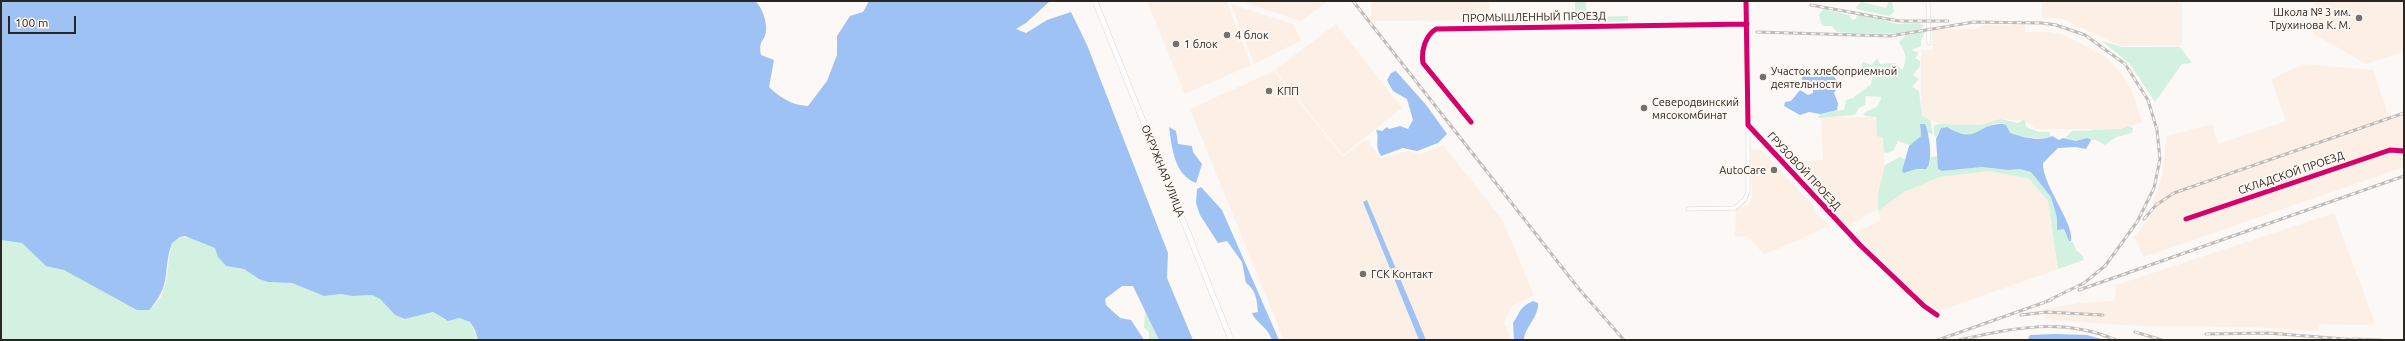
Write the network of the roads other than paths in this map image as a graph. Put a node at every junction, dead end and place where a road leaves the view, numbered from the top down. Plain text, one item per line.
1 (1095, 1) edge
2 (1746, 1) edge
3 (1928, 1) edge
4 (1747, 24) junction
5 (1929, 43) dead end
6 (1471, 122) dead end
7 (1748, 125) junction
8 (2404, 151) edge
9 (1688, 209) dead end
10 (2186, 219) dead end
11 (1937, 315) dead end
12 (1231, 340) edge

1 - 12 main road, ОКРУЖНАЯ УЛИЦА
2 - 4 street
3 - 5 street
4 - 6 street, ПРОМЫШЛЕННЫЙ ПРОЕЗД
4 - 7 street
7 - 9 street
7 - 11 street, ГРУЗОВОЙ ПРОЕЗД
8 - 10 street, СКЛАДСКОЙ ПРОЕЗД

